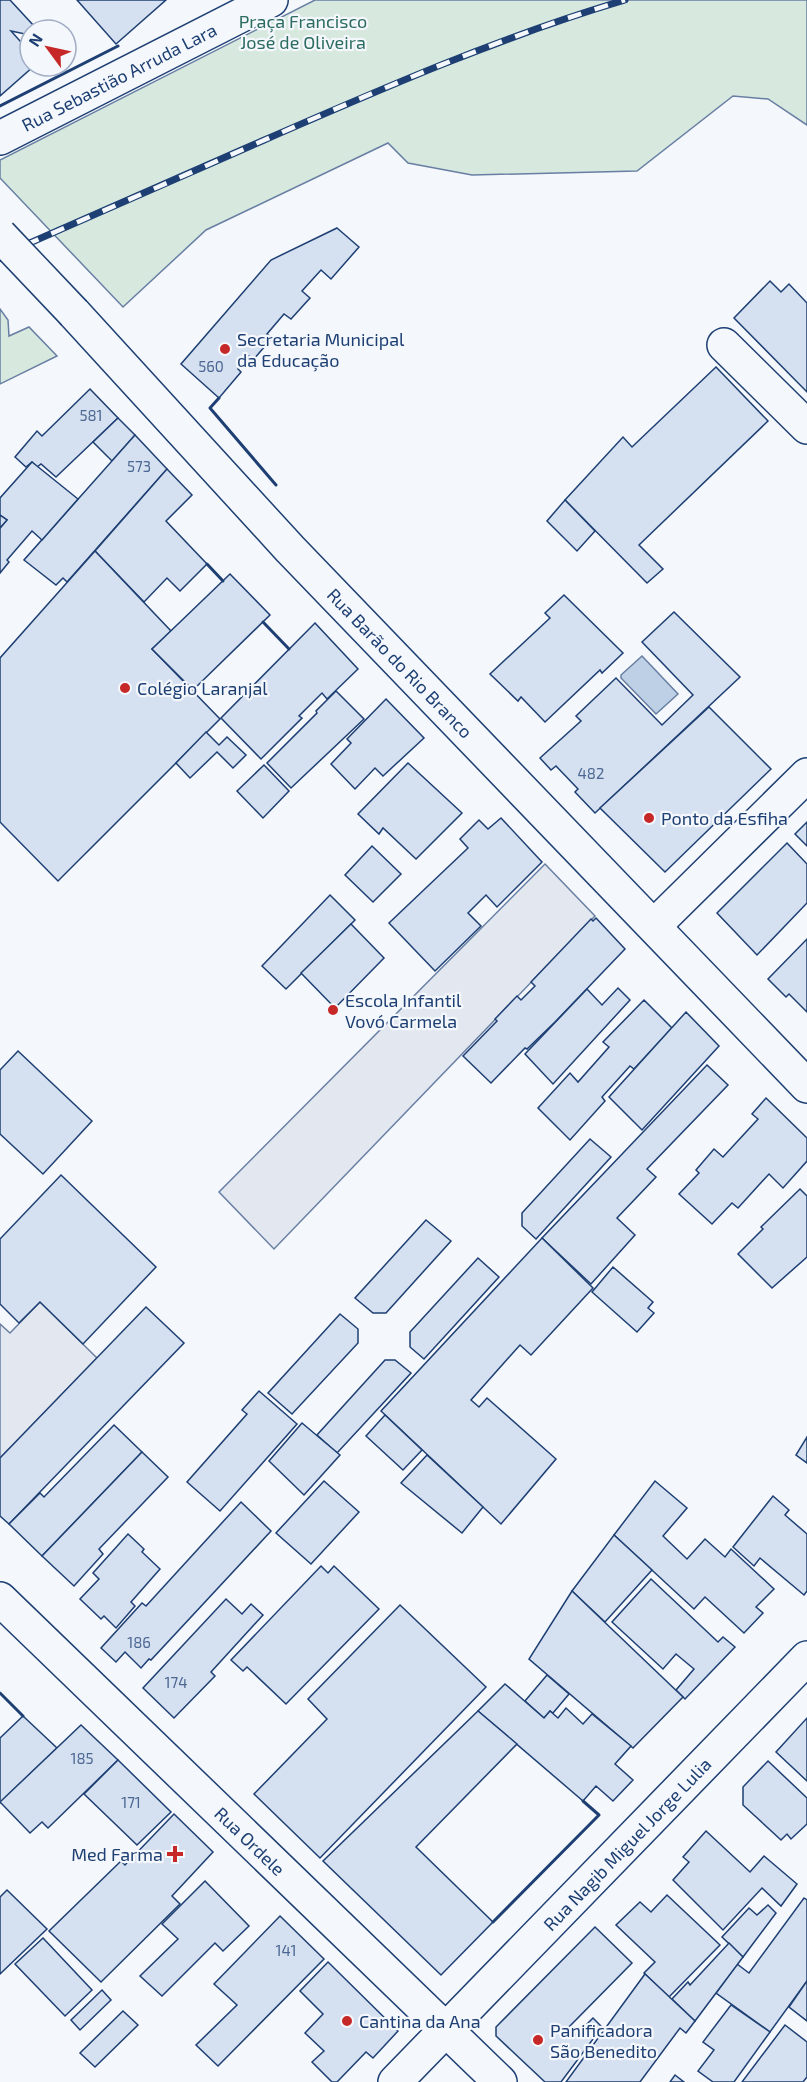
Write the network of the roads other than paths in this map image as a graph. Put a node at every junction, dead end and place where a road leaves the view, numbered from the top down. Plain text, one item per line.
1 (271, 0) edge
2 (0, 138) edge
3 (0, 235) edge
4 (724, 345) dead end
5 (807, 427) edge
6 (807, 775) edge
7 (654, 926) junction
8 (807, 1086) edge
9 (0, 1599) edge
10 (807, 1658) edge
11 (446, 2030) junction
12 (395, 2082) edge
13 (500, 2082) edge

1 - 2 main road, Rua Sebastião Arruda Lara
3 - 7 main road, Rua Barão do Rio Branco, bridge
4 - 5 main road
6 - 7 main road
7 - 8 main road, Rua Barão do Rio Branco
9 - 11 main road, Rua Ordele
10 - 11 main road, Rua Nagib Miguel Jorge Lulia
11 - 12 main road, Rua Nagib Miguel Jorge Lulia
11 - 13 main road, Rua Ordele

